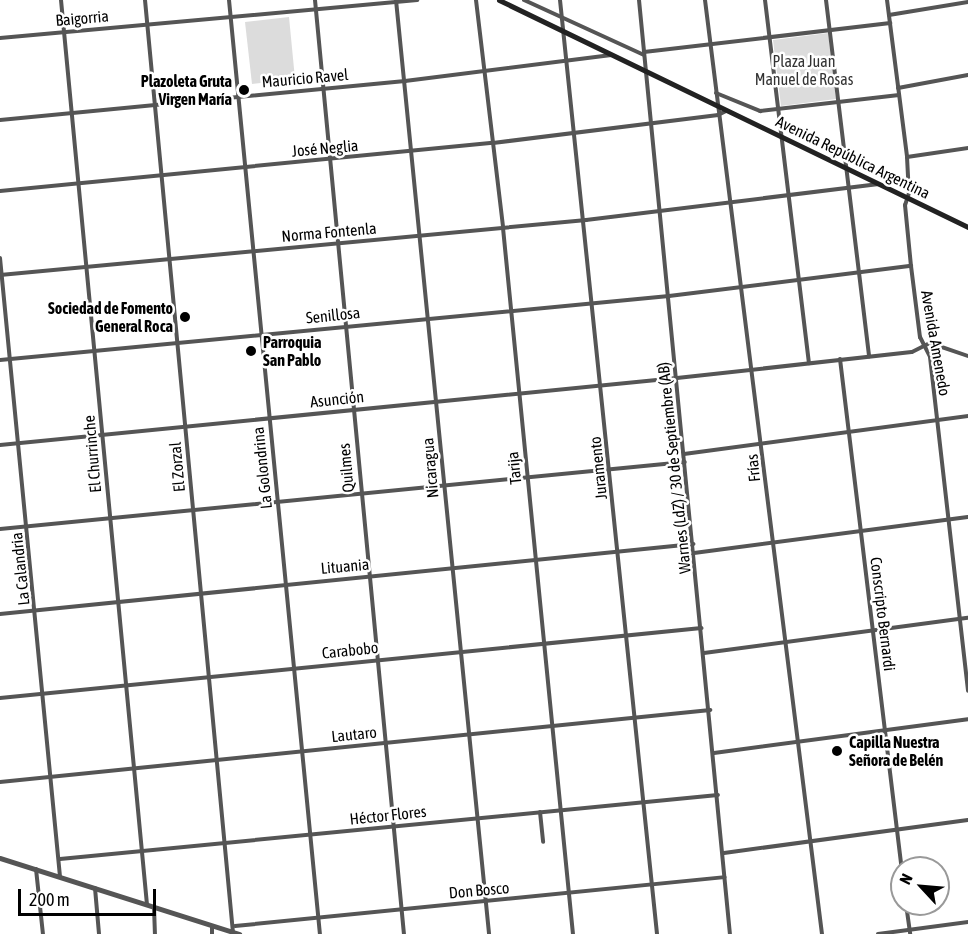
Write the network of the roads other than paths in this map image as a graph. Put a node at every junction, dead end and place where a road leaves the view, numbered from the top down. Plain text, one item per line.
1 (61, 0) edge
2 (145, 0) edge
3 (229, 0) edge
4 (315, 0) edge
5 (417, 0) edge
6 (476, 0) edge
7 (499, 0) edge
8 (524, 0) edge
9 (560, 0) edge
10 (639, 0) edge
11 (705, 0) edge
12 (765, 0) edge
13 (825, 0) edge
14 (887, 0) edge
15 (396, 1) edge
16 (968, 2) edge
17 (315, 9) junction
18 (889, 15) junction
19 (230, 17) junction
20 (563, 18) junction
21 (890, 23) junction
22 (147, 25) junction
23 (64, 32) junction
24 (565, 32) junction
25 (829, 32) junction
26 (0, 38) edge
27 (770, 38) junction
28 (711, 45) junction
29 (611, 54) junction
30 (644, 54) junction
31 (569, 62) junction
32 (485, 72) junction
33 (646, 72) junction
34 (968, 75) edge
35 (405, 81) junction
36 (898, 88) junction
37 (323, 89) junction
38 (716, 93) junction
39 (899, 94) junction
40 (237, 95) junction
41 (838, 102) junction
42 (154, 105) junction
43 (717, 107) junction
44 (778, 109) junction
45 (726, 111) junction
46 (70, 113) junction
47 (718, 116) junction
48 (0, 120) edge
49 (652, 124) junction
50 (577, 133) junction
51 (781, 137) junction
52 (493, 143) junction
53 (968, 148) edge
54 (412, 152) junction
55 (907, 157) junction
56 (329, 160) junction
57 (846, 167) junction
58 (245, 168) junction
59 (161, 175) junction
60 (78, 184) junction
61 (879, 184) junction
62 (849, 190) junction
63 (0, 191) edge
64 (789, 197) junction
65 (907, 197) junction
66 (729, 204) junction
67 (660, 212) junction
68 (586, 220) junction
69 (966, 224) edge
70 (503, 228) junction
71 (420, 235) junction
72 (337, 243) junction
73 (253, 251) junction
74 (0, 258) edge
75 (169, 259) junction
76 (911, 266) junction
77 (86, 267) junction
78 (859, 273) junction
79 (1, 275) edge
80 (798, 280) junction
81 (739, 287) junction
82 (669, 296) junction
83 (594, 302) junction
84 (510, 310) junction
85 (428, 318) junction
86 (344, 326) junction
87 (260, 334) junction
88 (177, 343) junction
89 (926, 348) junction
90 (94, 351) junction
91 (869, 356) junction
92 (968, 356) edge
93 (10, 359) junction
94 (840, 359) junction
95 (0, 360) edge
96 (809, 363) junction
97 (749, 370) junction
98 (677, 378) junction
99 (602, 386) junction
100 (519, 393) junction
101 (436, 402) junction
102 (353, 410) junction
103 (968, 416) edge
104 (269, 418) junction
105 (937, 420) junction
106 (186, 427) junction
107 (850, 431) junction
108 (102, 435) junction
109 (762, 442) junction
110 (19, 443) junction
111 (0, 445) edge
112 (684, 454) junction
113 (685, 462) junction
114 (611, 469) junction
115 (527, 477) junction
116 (444, 484) junction
117 (360, 493) junction
118 (277, 501) junction
119 (193, 509) junction
120 (968, 517) edge
121 (110, 518) junction
122 (948, 519) junction
123 (27, 526) junction
124 (0, 529) edge
125 (860, 531) junction
126 (774, 543) junction
127 (693, 544) junction
128 (618, 552) junction
129 (694, 553) junction
130 (536, 560) junction
131 (452, 567) junction
132 (368, 576) junction
133 (285, 583) junction
134 (202, 593) junction
135 (119, 601) junction
136 (36, 610) junction
137 (0, 614) edge
138 (968, 618) edge
139 (960, 619) junction
140 (702, 628) junction
141 (873, 631) junction
142 (627, 635) junction
143 (786, 642) junction
144 (544, 644) junction
145 (460, 651) junction
146 (704, 653) junction
147 (377, 659) junction
148 (294, 668) junction
149 (211, 676) junction
150 (127, 685) junction
151 (968, 691) edge
152 (44, 693) junction
153 (0, 698) edge
154 (710, 710) junction
155 (635, 718) junction
156 (968, 719) edge
157 (552, 726) junction
158 (885, 730) junction
159 (469, 735) junction
160 (798, 742) junction
161 (385, 743) junction
162 (302, 751) junction
163 (714, 753) junction
164 (219, 760) junction
165 (135, 768) junction
166 (51, 777) junction
167 (0, 782) edge
168 (718, 795) junction
169 (644, 802) junction
170 (560, 810) junction
171 (540, 812) junction
172 (477, 818) junction
173 (968, 820) edge
174 (394, 826) junction
175 (897, 830) junction
176 (310, 835) junction
177 (810, 841) junction
178 (543, 842) dead end
179 (227, 843) junction
180 (143, 852) junction
181 (724, 853) junction
182 (900, 856) edge
183 (0, 858) edge
184 (60, 859) junction
185 (36, 869) junction
186 (60, 877) junction
187 (725, 877) junction
188 (653, 885) junction
189 (95, 888) junction
190 (569, 894) junction
191 (486, 902) junction
192 (147, 905) junction
193 (154, 907) junction
194 (402, 910) junction
195 (907, 916) edge
196 (319, 918) junction
197 (968, 922) edge
198 (212, 926) junction
199 (234, 929) junction
200 (909, 932) edge
201 (43, 934) edge
202 (99, 934) edge
203 (155, 934) edge
204 (212, 934) edge
205 (239, 934) edge
206 (320, 934) edge
207 (404, 934) edge
208 (489, 934) edge
209 (573, 934) edge
210 (657, 934) edge
211 (730, 934) edge
212 (822, 934) edge
213 (878, 934) edge

1 - 23 street, El Churrinche
2 - 22 street, El Zorzal
3 - 19 street, La Golondrina
4 - 17 street, Quilmes
5 - 15 street, Baigorria
6 - 32 street, Tarija
7 - 24 main road, Avenida República Argentina
8 - 20 street
9 - 20 street, Juramento
10 - 30 street, Warnes (LdZ) / 30 de Septiembre (AB)
11 - 28 street, Frías
12 - 27 street
13 - 25 street
14 - 18 street, Avenida Amenedo
15 - 17 street, Baigorria
15 - 35 street, Nicaragua
16 - 18 street
17 - 19 street, Baigorria
17 - 37 street, Quilmes
18 - 21 street, Avenida Amenedo
19 - 22 street, Baigorria
19 - 40 street, La Golondrina
20 - 24 street, Juramento
20 - 30 street
21 - 25 street
21 - 36 street, Avenida Amenedo
22 - 23 street, Baigorria
22 - 42 street, El Zorzal
23 - 26 street, Baigorria
23 - 46 street, El Churrinche
24 - 29 main road, Avenida República Argentina
24 - 31 street, Juramento
25 - 27 street
25 - 41 street
27 - 28 street
27 - 44 street
28 - 30 street
28 - 38 street, Frías
29 - 31 street, Mauricio Ravel
29 - 33 main road, Avenida República Argentina
30 - 33 street, Warnes (LdZ) / 30 de Septiembre (AB)
31 - 32 street, Mauricio Ravel
31 - 50 street, Juramento
32 - 35 street, Mauricio Ravel
32 - 52 street, Tarija
33 - 43 main road, Avenida República Argentina
33 - 49 street, Warnes (LdZ) / 30 de Septiembre (AB)
34 - 36 street
35 - 37 street, Mauricio Ravel
35 - 54 street, Nicaragua
36 - 39 street, Avenida Amenedo
37 - 40 street, Mauricio Ravel
37 - 56 street, Quilmes
38 - 43 street, Frías
38 - 44 street
39 - 41 street
39 - 55 street, Avenida Amenedo
40 - 42 street, Mauricio Ravel
40 - 58 street, La Golondrina
41 - 44 street
41 - 57 street
42 - 46 street, Mauricio Ravel
42 - 59 street, El Zorzal
43 - 45 main road, Avenida República Argentina
43 - 47 street, Frías
44 - 51 street
45 - 47 street
45 - 51 main road, Avenida República Argentina
46 - 48 street, Mauricio Ravel
46 - 60 street, El Churrinche
47 - 49 street, José Neglia
47 - 66 street, Frías
49 - 50 street, José Neglia
49 - 67 street, Warnes (LdZ) / 30 de Septiembre (AB)
50 - 52 street, José Neglia
50 - 68 street, Juramento
51 - 57 main road, Avenida República Argentina
51 - 64 street
52 - 54 street, José Neglia
52 - 70 street, Tarija
53 - 55 street
54 - 56 street, José Neglia
54 - 71 street, Nicaragua
55 - 65 street, Avenida Amenedo
56 - 58 street, José Neglia
56 - 72 street, Quilmes
57 - 61 main road, Avenida República Argentina
57 - 62 street
58 - 59 street, José Neglia
58 - 73 street, La Golondrina
59 - 60 street, José Neglia
59 - 75 street, El Zorzal
60 - 63 street, José Neglia
60 - 77 street, El Churrinche
61 - 62 street, Norma Fontenla
61 - 65 main road, Avenida República Argentina
62 - 64 street, Norma Fontenla
62 - 78 street
64 - 66 street, Norma Fontenla
64 - 80 street
65 - 69 main road, Avenida República Argentina
65 - 76 street, Avenida Amenedo
66 - 67 street, Norma Fontenla
66 - 81 street, Frías
67 - 68 street, Norma Fontenla
67 - 82 street, Warnes (LdZ) / 30 de Septiembre (AB)
68 - 70 street, Norma Fontenla
68 - 83 street, Juramento
70 - 71 street, Norma Fontenla
70 - 84 street, Tarija
71 - 72 street, Norma Fontenla
71 - 85 street, Nicaragua
72 - 73 street, Norma Fontenla
72 - 86 street, Quilmes
73 - 75 street, Norma Fontenla
73 - 87 street, La Golondrina
74 - 79 street, La Calandria
75 - 77 street, Norma Fontenla
75 - 88 street, El Zorzal
76 - 78 street, Senillosa
76 - 89 street, Avenida Amenedo
77 - 79 street, Norma Fontenla
77 - 90 street, El Churrinche
78 - 80 street, Senillosa
78 - 91 street
79 - 93 street, La Calandria
80 - 81 street, Senillosa
80 - 96 street
81 - 82 street, Senillosa
81 - 97 street, Frías
82 - 83 street, Senillosa
82 - 98 street, Warnes (LdZ) / 30 de Septiembre (AB)
83 - 84 street, Senillosa
83 - 99 street, Juramento
84 - 85 street, Senillosa
84 - 100 street, Tarija
85 - 86 street, Senillosa
85 - 101 street, Nicaragua
86 - 87 street, Senillosa
86 - 102 street, Quilmes
87 - 88 street, Senillosa
87 - 104 street, La Golondrina
88 - 90 street, Senillosa
88 - 106 street, El Zorzal
89 - 91 street, Asunción
89 - 92 street, Asunción
89 - 105 street, Avenida Amenedo
90 - 93 street, Senillosa
90 - 108 street, El Churrinche
91 - 94 street, Asunción
93 - 95 street, Senillosa
93 - 110 street, La Calandria
94 - 96 street, Asunción
94 - 107 street, Conscripto Bernardi
96 - 97 street, Asunción
97 - 98 street, Asunción
97 - 109 street, Frías
98 - 99 street, Asunción
98 - 112 street, Warnes (LdZ) / 30 de Septiembre (AB)
99 - 100 street, Asunción
99 - 114 street, Juramento
100 - 101 street, Asunción
100 - 115 street, Tarija
101 - 102 street, Asunción
101 - 116 street, Nicaragua
102 - 104 street, Asunción
102 - 117 street, Quilmes
103 - 105 street
104 - 106 street, Asunción
104 - 118 street, La Golondrina
105 - 107 street
105 - 122 street, Avenida Amenedo
106 - 108 street, Asunción
106 - 119 street, El Zorzal
107 - 109 street
107 - 125 street, Conscripto Bernardi
108 - 110 street, Asunción
108 - 121 street, El Churrinche
109 - 112 street
109 - 126 street, Frías
110 - 111 street, Asunción
110 - 123 street, La Calandria
112 - 113 street, Warnes (LdZ) / 30 de Septiembre (AB)
113 - 114 street
113 - 127 street, Warnes (LdZ) / 30 de Septiembre (AB)
114 - 115 street
114 - 128 street, Juramento
115 - 116 street
115 - 130 street, Tarija
116 - 117 street
116 - 131 street, Nicaragua
117 - 118 street
117 - 132 street, Quilmes
118 - 119 street
118 - 133 street, La Golondrina
119 - 121 street
119 - 134 street, El Zorzal
120 - 122 street
121 - 123 street
121 - 135 street, El Churrinche
122 - 125 street
122 - 139 street, Avenida Amenedo
123 - 124 street
123 - 136 street, La Calandria
125 - 126 street
125 - 141 street, Conscripto Bernardi
126 - 129 street
126 - 143 street, Frías
127 - 128 street, Lituania
127 - 129 street, Warnes (LdZ) / 30 de Septiembre (AB)
128 - 130 street, Lituania
128 - 142 street, Juramento
129 - 140 street, Warnes (LdZ) / 30 de Septiembre (AB)
130 - 131 street, Lituania
130 - 144 street, Tarija
131 - 132 street, Lituania
131 - 145 street, Nicaragua
132 - 133 street, Lituania
132 - 147 street, Quilmes
133 - 134 street, Lituania
133 - 148 street, La Golondrina
134 - 135 street, Lituania
134 - 149 street, El Zorzal
135 - 136 street, Lituania
135 - 150 street, El Churrinche
136 - 137 street, Lituania
136 - 152 street, La Calandria
138 - 139 street
139 - 141 street
139 - 151 street, Avenida Amenedo
140 - 142 street, Carabobo
140 - 146 street, Warnes (LdZ) / 30 de Septiembre (AB)
141 - 143 street
141 - 158 street, Conscripto Bernardi
142 - 144 street, Carabobo
142 - 155 street, Juramento
143 - 146 street
143 - 160 street, Frías
144 - 145 street, Carabobo
144 - 157 street, Tarija
145 - 147 street, Carabobo
145 - 159 street, Nicaragua
146 - 154 street, Warnes (LdZ) / 30 de Septiembre (AB)
147 - 148 street, Carabobo
147 - 161 street, Quilmes
148 - 149 street, Carabobo
148 - 162 street, La Golondrina
149 - 150 street, Carabobo
149 - 164 street, El Zorzal
150 - 152 street, Carabobo
150 - 165 street, El Churrinche
152 - 153 street, Carabobo
152 - 166 street, La Calandria
154 - 155 street, Lautaro
154 - 163 street, Warnes (LdZ) / 30 de Septiembre (AB)
155 - 157 street, Lautaro
155 - 169 street, Juramento
156 - 158 street
157 - 159 street, Lautaro
157 - 170 street, Tarija
158 - 160 street
158 - 175 street, Conscripto Bernardi
159 - 161 street, Lautaro
159 - 172 street, Nicaragua
160 - 163 street
160 - 177 street, Frías
161 - 162 street, Lautaro
161 - 174 street, Quilmes
162 - 164 street, Lautaro
162 - 176 street, La Golondrina
163 - 168 street, Warnes (LdZ) / 30 de Septiembre (AB)
164 - 165 street, Lautaro
164 - 179 street, El Zorzal
165 - 166 street, Lautaro
165 - 180 street, El Churrinche
166 - 167 street, Lautaro
166 - 184 street, La Calandria
168 - 169 street, Héctor Flores
168 - 181 street, Warnes (LdZ) / 30 de Septiembre (AB)
169 - 170 street, Héctor Flores
169 - 188 street, Juramento
170 - 171 street, Héctor Flores
170 - 190 street, Tarija
171 - 172 street, Héctor Flores
171 - 178 street
172 - 174 street, Héctor Flores
172 - 191 street, Nicaragua
173 - 175 street
174 - 176 street, Héctor Flores
174 - 194 street, Quilmes
175 - 177 street
175 - 182 street, Conscripto Bernardi
176 - 179 street, Héctor Flores
176 - 196 street, La Golondrina
177 - 181 street
177 - 212 street, Frías
179 - 180 street, Héctor Flores
179 - 199 street, El Zorzal
180 - 184 street, Héctor Flores
180 - 192 street, El Churrinche
181 - 187 street, Warnes (LdZ) / 30 de Septiembre (AB)
183 - 185 street
184 - 186 street, La Calandria
185 - 186 street
185 - 201 street
186 - 189 street
187 - 188 street, Don Bosco
187 - 211 street, Warnes (LdZ) / 30 de Septiembre (AB)
188 - 190 street, Don Bosco
188 - 210 street, Juramento
189 - 192 street
189 - 202 street
190 - 191 street, Don Bosco
190 - 209 street, Tarija
191 - 194 street, Don Bosco
191 - 208 street, Nicaragua
192 - 193 street
193 - 198 street
193 - 203 street
194 - 196 street, Don Bosco
194 - 207 street, Quilmes
195 - 200 street
196 - 199 street, Don Bosco
196 - 206 street, La Golondrina
197 - 200 street
198 - 199 street
198 - 204 street
199 - 205 street
200 - 213 street

